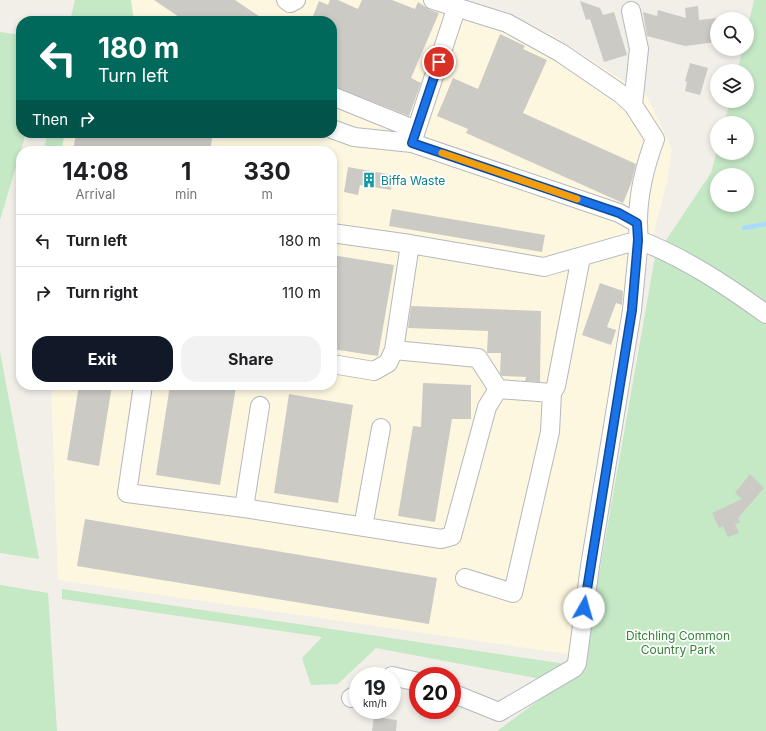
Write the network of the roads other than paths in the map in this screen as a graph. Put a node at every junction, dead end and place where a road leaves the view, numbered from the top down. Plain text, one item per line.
1 (286, 0) edge
2 (296, 0) edge
3 (433, 0) edge
4 (457, 6) junction
5 (631, 11) dead end
6 (337, 98) edge
7 (633, 105) junction
8 (337, 130) edge
9 (414, 136) junction
10 (638, 232) junction
11 (337, 234) edge
12 (410, 244) junction
13 (581, 257) junction
14 (766, 314) edge
15 (394, 350) junction
16 (337, 365) edge
17 (498, 389) junction
18 (142, 390) edge
19 (552, 393) junction
20 (260, 406) dead end
21 (381, 428) dead end
22 (244, 508) junction
23 (363, 527) junction
24 (465, 578) dead end
25 (461, 697) edge

1 - 2 lane
3 - 4 lane
4 - 7 lane
4 - 9 lane
5 - 7 lane
6 - 9 lane
7 - 10 lane
8 - 9 lane
9 - 10 lane
10 - 13 lane
10 - 14 lane
10 - 25 lane
11 - 12 lane
12 - 13 lane
12 - 15 lane
13 - 19 lane
15 - 16 lane
15 - 17 lane
17 - 19 lane
17 - 23 lane
18 - 22 lane
19 - 24 lane
20 - 22 lane
21 - 23 lane
22 - 23 lane

